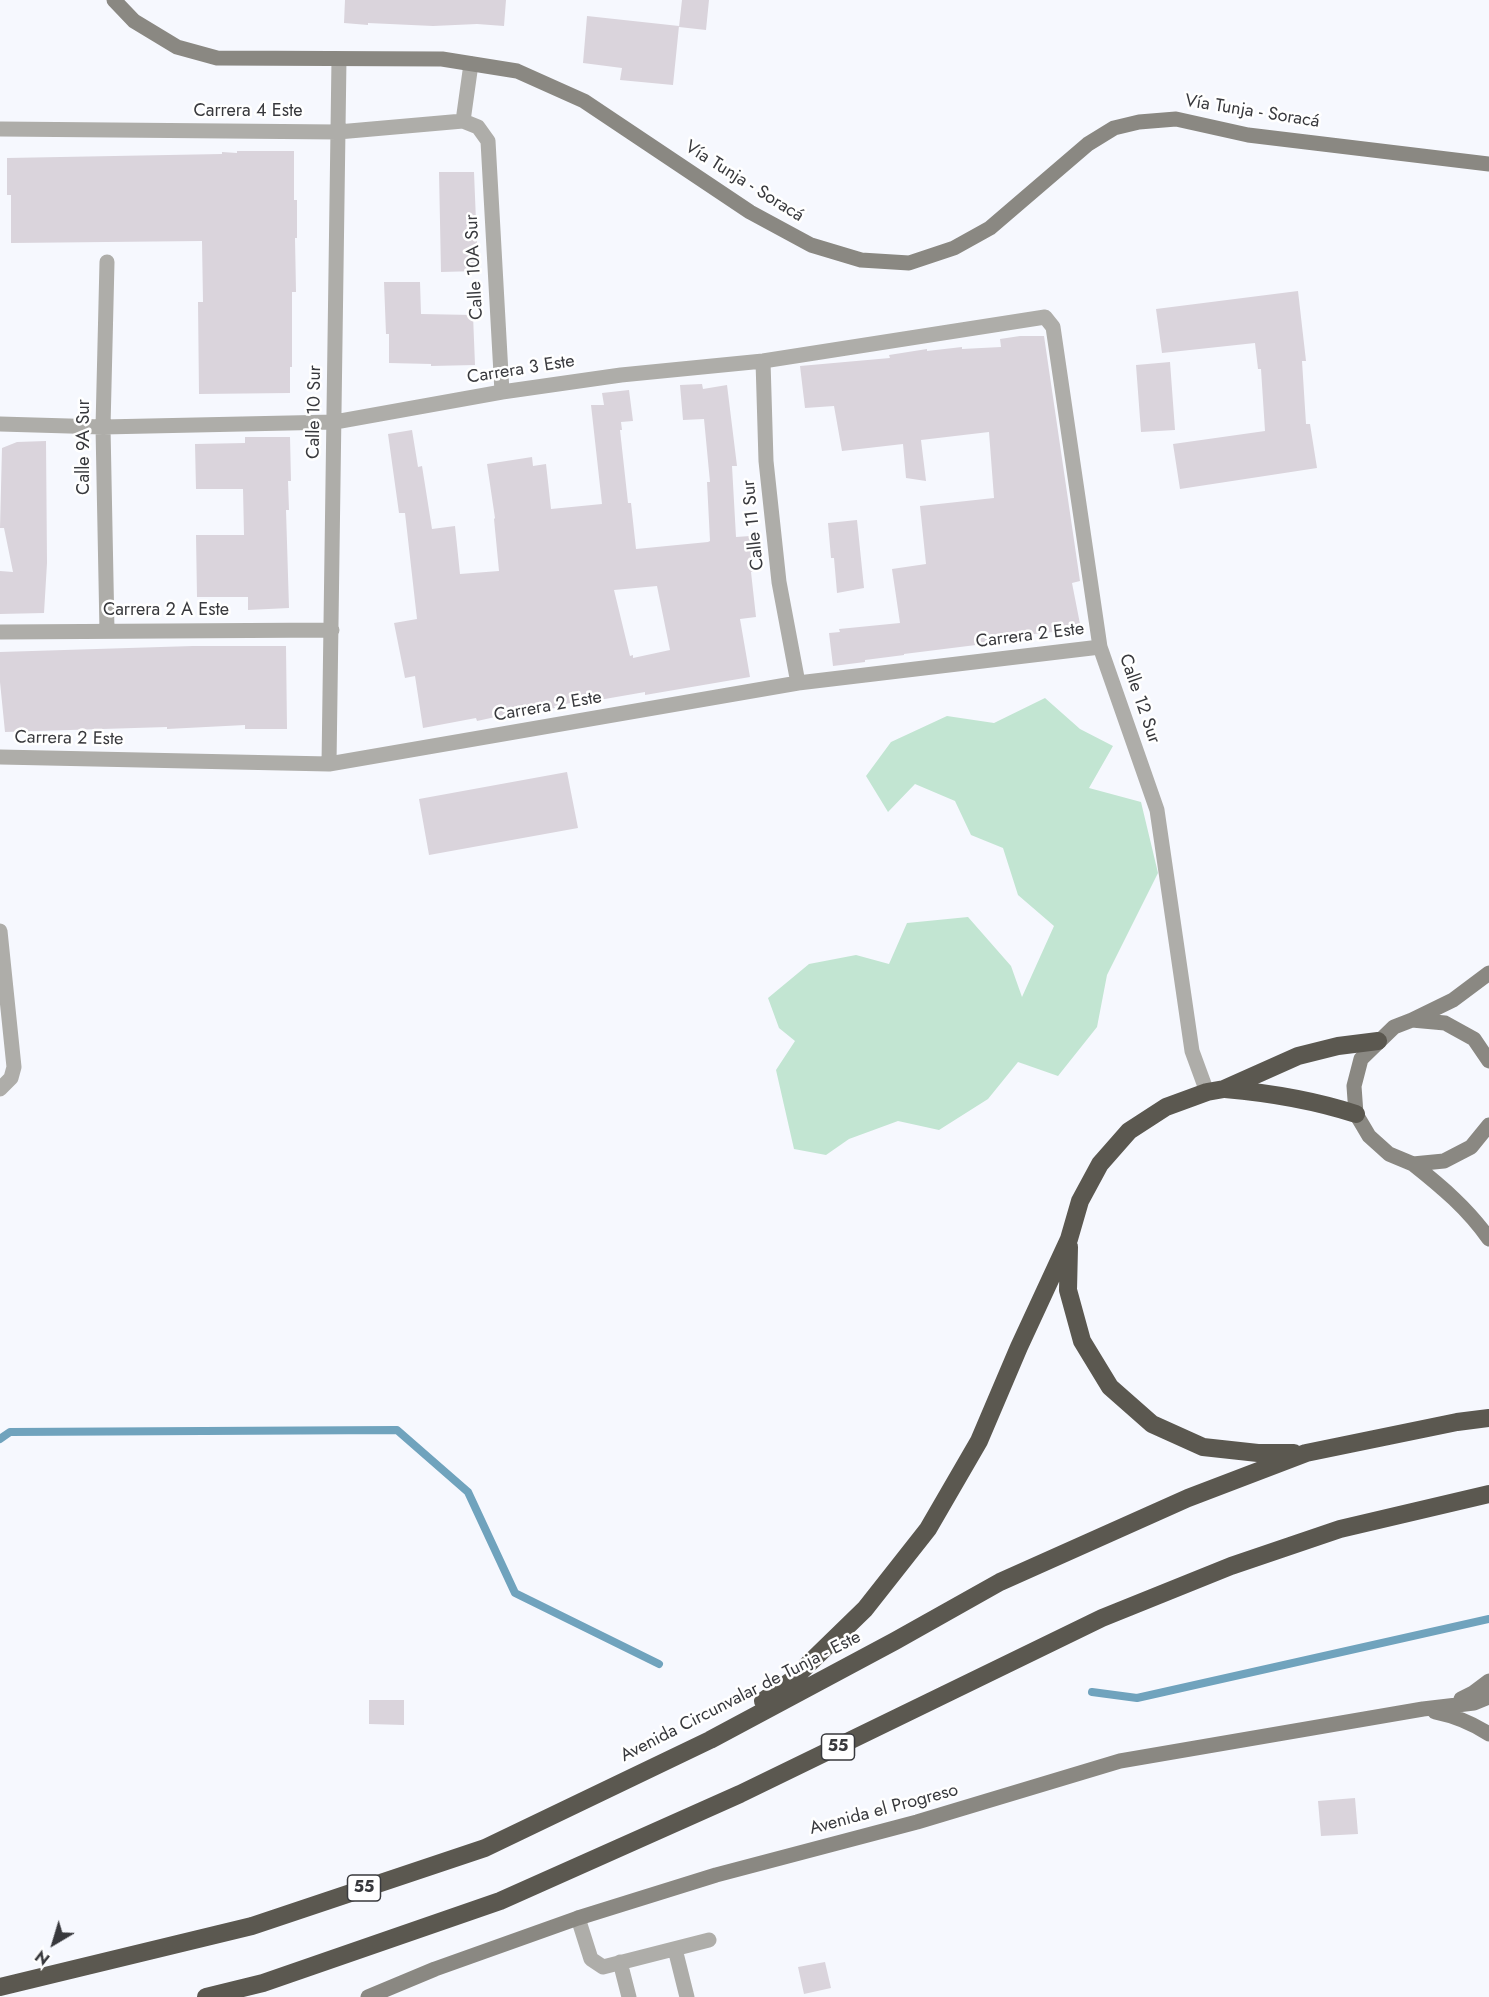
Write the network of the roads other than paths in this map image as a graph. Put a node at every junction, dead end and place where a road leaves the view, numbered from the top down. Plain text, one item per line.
1 (114, 0) edge
2 (339, 59) junction
3 (471, 64) junction
4 (463, 121) junction
5 (0, 129) edge
6 (338, 132) junction
7 (1489, 164) edge
8 (107, 262) dead end
9 (1045, 317) joint
10 (763, 361) junction
11 (502, 392) junction
12 (335, 422) junction
13 (0, 424) edge
14 (103, 427) junction
15 (332, 630) junction
16 (107, 631) junction
17 (0, 632) edge
18 (1100, 647) junction
19 (798, 683) junction
20 (0, 757) edge
21 (329, 764) junction
22 (0, 931) edge
23 (1489, 973) edge
24 (1412, 1020) junction
25 (1378, 1041) junction
26 (1489, 1061) edge
27 (0, 1089) edge
28 (1215, 1090) junction
29 (1356, 1114) junction
30 (1489, 1125) edge
31 (1413, 1164) junction
32 (1070, 1239) junction
33 (1489, 1239) edge
34 (1489, 1418) edge
35 (1306, 1453) junction
36 (1489, 1494) edge
37 (1489, 1681) edge
38 (1489, 1697) edge
39 (1442, 1708) junction
40 (1423, 1709) junction
41 (1489, 1734) edge
42 (710, 1740) junction
43 (578, 1918) junction
44 (709, 1940) dead end
45 (675, 1949) junction
46 (620, 1962) junction
47 (0, 1987) edge
48 (206, 1997) edge
49 (368, 1997) edge
50 (629, 1997) edge
51 (687, 1997) edge

1 - 2 main road, Vía Tunja - Soracá
2 - 3 main road, Vía Tunja - Soracá
2 - 6 street, Calle 10 Sur
3 - 4 street
3 - 7 main road, Vía Tunja - Soracá
4 - 6 street, Carrera 4 Este
4 - 11 street, Calle 10A Sur
5 - 6 street, Carrera 4 Este
6 - 12 street, Calle 10 Sur
8 - 14 street, Calle 9A Sur
9 - 10 street, Carrera 3 Este
9 - 18 street, Calle 12 Sur
10 - 11 street, Carrera 3 Este
10 - 19 street, Calle 11 Sur
11 - 12 street, Carrera 3 Este
12 - 14 street, Carrera 3 Este
12 - 15 street, Calle 10 Sur
13 - 14 street, Carrera 3 Este
14 - 16 street, Calle 9A Sur
15 - 16 street, Carrera 2 A Este
15 - 21 street, Calle 10 Sur
16 - 17 street, Carrera 2 A Este
18 - 19 street, Carrera 2 Este
18 - 28 street, Calle 12 Sur
19 - 21 street, Carrera 2 Este
20 - 21 street, Carrera 2 Este
22 - 27 street
23 - 24 main road
24 - 25 main road
24 - 26 main road
25 - 28 highway
25 - 29 main road
28 - 29 highway
28 - 32 highway
29 - 31 main road
30 - 31 main road
31 - 33 main road
32 - 35 highway
32 - 42 highway
34 - 35 highway, Avenida Circunvalar de Tunja - Este / 55
35 - 42 highway, Avenida Circunvalar de Tunja - Este / 55
36 - 48 highway, 55
37 - 39 main road
38 - 39 main road, Avenida el Progreso
39 - 40 main road, Avenida el Progreso
40 - 41 main road, Avenida el Progreso
40 - 43 main road, Avenida el Progreso
42 - 47 highway, Avenida Circunvalar de Tunja - Este / 55
43 - 46 street
43 - 49 main road, Avenida el Progreso
44 - 45 street
45 - 46 street
45 - 51 street
46 - 50 street

